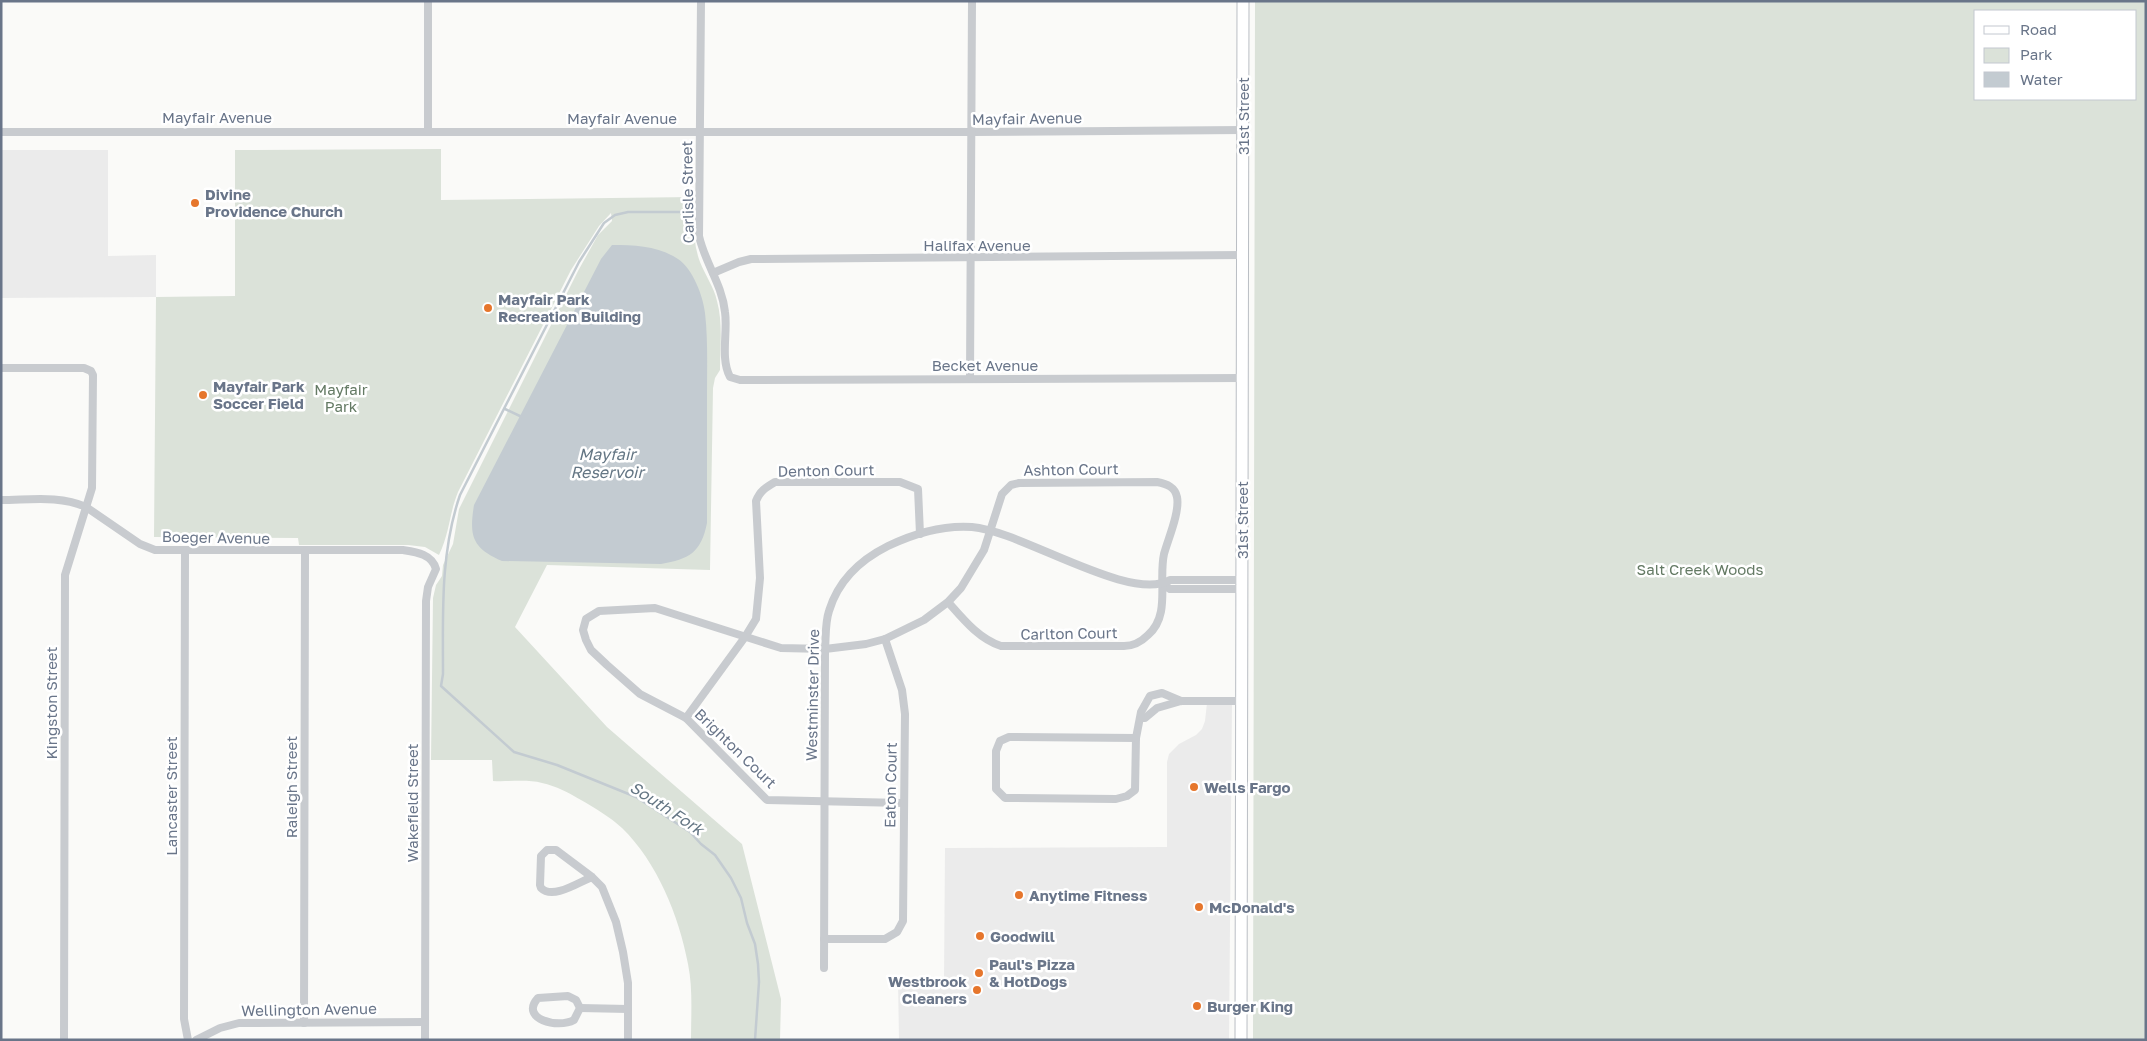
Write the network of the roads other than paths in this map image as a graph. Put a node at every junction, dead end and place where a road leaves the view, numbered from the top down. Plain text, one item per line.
1 (428, 1) edge
2 (701, 1) edge
3 (972, 1) edge
4 (1243, 1) edge
5 (1242, 130) junction
6 (1, 132) edge
7 (428, 132) junction
8 (700, 132) junction
9 (971, 132) junction
10 (1242, 255) junction
11 (971, 259) junction
12 (714, 273) junction
13 (1, 368) edge
14 (730, 377) joint
15 (970, 378) junction
16 (1242, 378) junction
17 (1, 500) edge
18 (86, 507) junction
19 (992, 532) junction
20 (920, 534) junction
21 (186, 551) junction
22 (306, 551) junction
23 (436, 569) joint
24 (1162, 584) junction
25 (1242, 585) junction
26 (948, 602) junction
27 (745, 637) junction
28 (885, 639) junction
29 (825, 649) junction
30 (1181, 701) junction
31 (1241, 701) junction
32 (686, 718) junction
33 (1141, 718) junction
34 (1136, 738) junction
35 (824, 802) junction
36 (903, 802) junction
37 (592, 877) junction
38 (824, 939) junction
39 (824, 968) dead end
40 (580, 1008) junction
41 (628, 1009) junction
42 (425, 1022) junction
43 (304, 1023) junction
44 (64, 1040) edge
45 (188, 1040) edge
46 (196, 1040) edge
47 (424, 1040) edge
48 (628, 1040) edge
49 (1241, 1040) edge

1 - 7 street
2 - 8 street, Carlisle Street
3 - 9 street
4 - 5 main road, 31st Street
5 - 9 street, Mayfair Avenue
5 - 10 main road, 31st Street
6 - 7 street, Mayfair Avenue
7 - 8 street, Mayfair Avenue
8 - 9 street, Mayfair Avenue
8 - 12 street, Carlisle Street
9 - 11 street
10 - 11 street, Halifax Avenue
10 - 16 main road, 31st Street
11 - 12 street, Halifax Avenue
11 - 15 street
12 - 14 street, Carlisle Street
13 - 18 street, Kingston Street
14 - 15 street, Becket Avenue
15 - 16 street, Becket Avenue
16 - 25 main road, 31st Street
17 - 18 street, Boeger Avenue
18 - 21 street, Boeger Avenue
18 - 44 street, Kingston Street
19 - 20 street, Westminster Drive
19 - 24 street, Westminster Drive
19 - 24 street, Ashton Court
19 - 26 street, Ashton Court
20 - 27 street, Denton Court
20 - 29 street, Westminster Drive
21 - 22 street, Boeger Avenue
21 - 45 street, Lancaster Street
22 - 23 street, Boeger Avenue
22 - 43 street, Raleigh Street
23 - 42 street, Wakefield Street
24 - 25 street, Westminster Drive
24 - 26 street, Carlton Court
25 - 31 main road, 31st Street
26 - 28 street, Ashton Court
27 - 29 street, Ashton Court
27 - 32 street, Denton Court
27 - 32 street, Brighton Court
28 - 29 street, Ashton Court
28 - 36 street, Eaton Court
29 - 35 street, Westminster Drive
30 - 31 street
30 - 33 street
30 - 33 street
31 - 49 main road, 31st Street
32 - 35 street, Brighton Court
33 - 34 street
34 - 34 street
35 - 36 street, Brighton Court
35 - 38 street, Westminster Drive
36 - 38 street, Eaton Court
37 - 37 street
37 - 41 street
38 - 39 street, Westminster Drive
40 - 40 street
40 - 41 street
41 - 48 street
42 - 43 street, Wellington Avenue
42 - 47 street, Wakefield Street
43 - 46 street, Wellington Avenue

